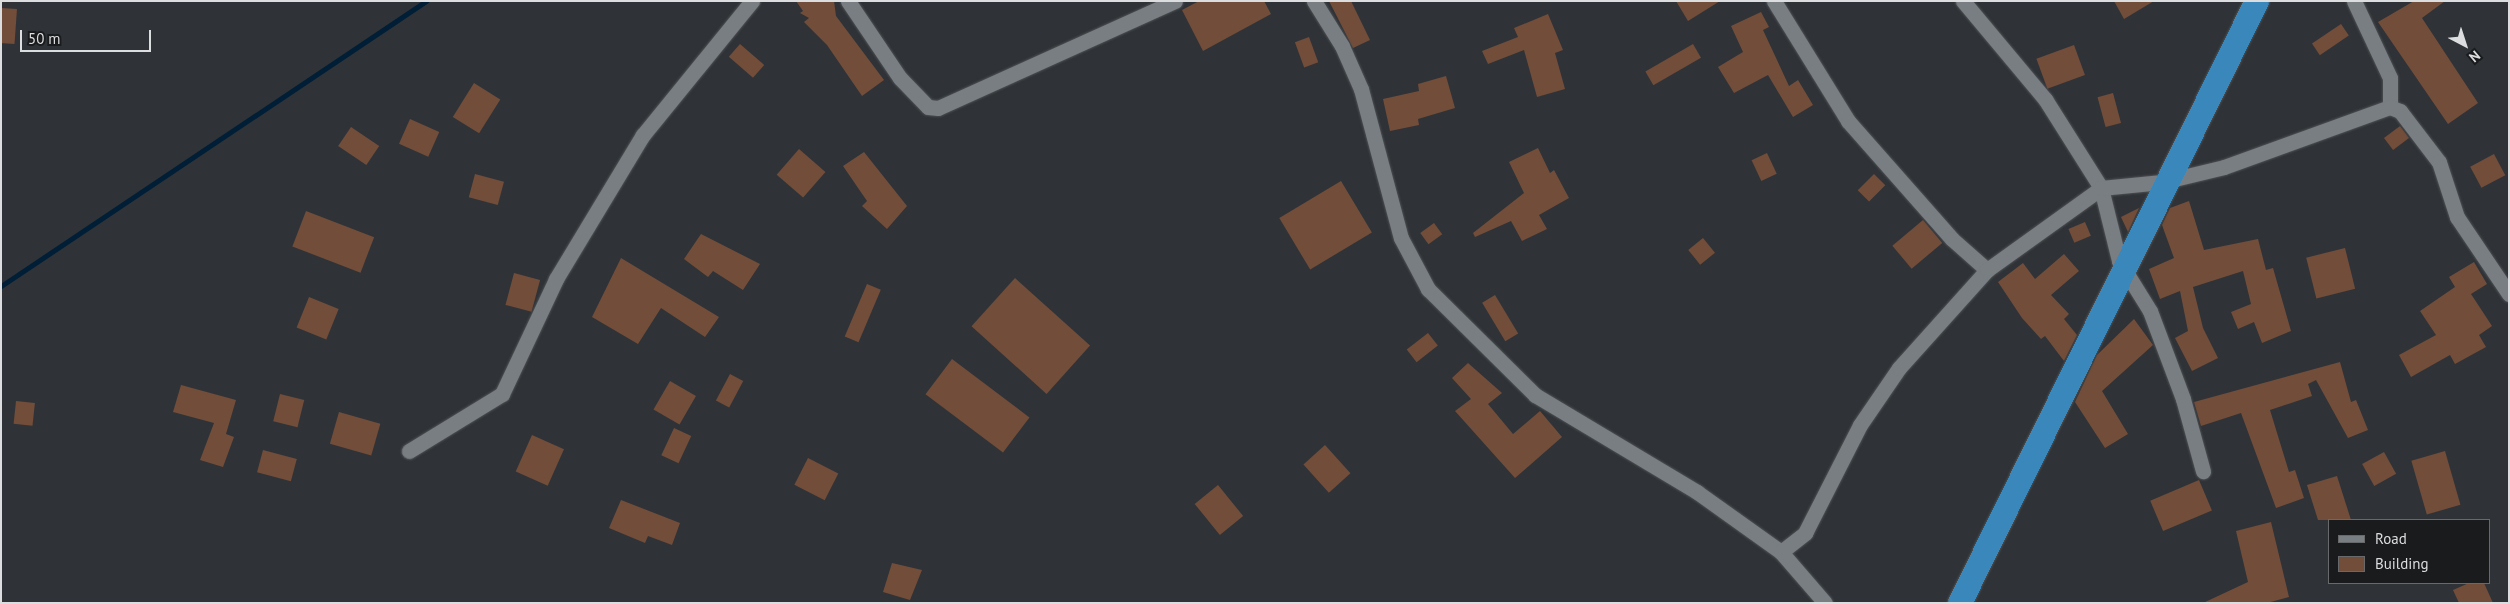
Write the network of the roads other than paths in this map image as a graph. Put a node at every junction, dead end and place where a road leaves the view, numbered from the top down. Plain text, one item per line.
1 (752, 1) edge
2 (848, 1) edge
3 (1175, 1) edge
4 (1314, 1) edge
5 (1774, 1) edge
6 (1963, 1) edge
7 (2256, 1) edge
8 (2354, 1) edge
9 (2390, 107) junction
10 (2101, 188) junction
11 (1987, 270) junction
12 (2509, 294) edge
13 (410, 451) dead end
14 (2203, 471) dead end
15 (1781, 552) junction
16 (1825, 603) edge
17 (1960, 603) edge

1 - 13 street
2 - 3 street
4 - 15 street
5 - 11 street
6 - 10 street
7 - 17 highway
8 - 9 street
9 - 10 street
9 - 12 street
10 - 11 street
10 - 14 street
11 - 15 street
15 - 16 street

